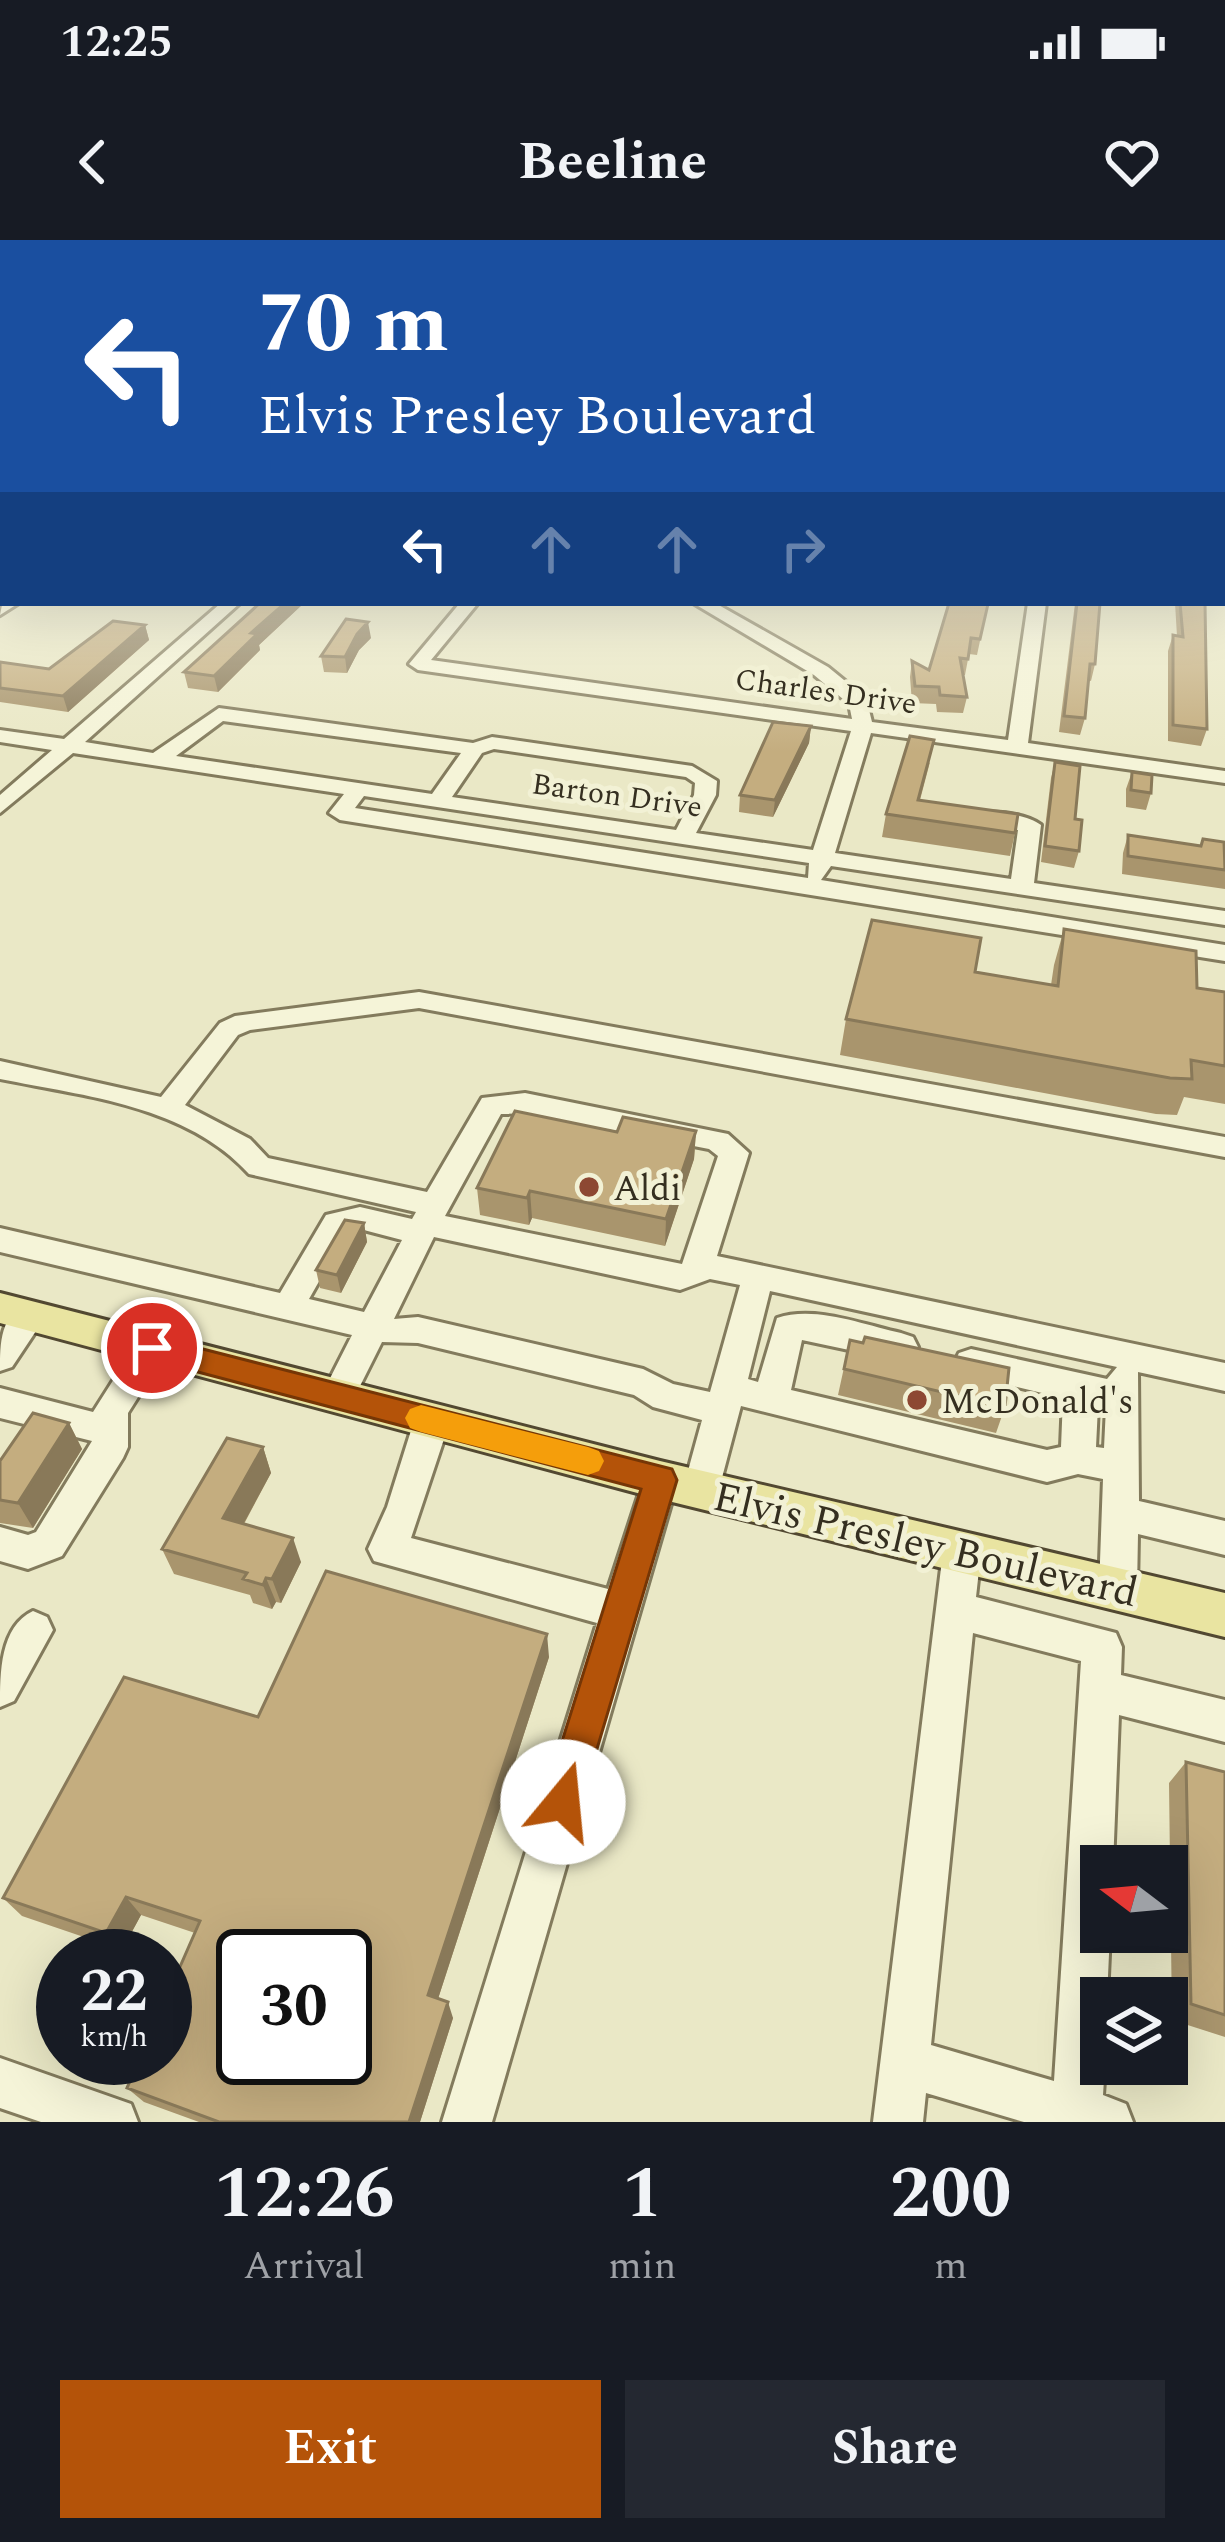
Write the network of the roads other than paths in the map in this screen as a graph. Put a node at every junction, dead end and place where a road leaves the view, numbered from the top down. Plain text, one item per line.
1 (229, 606) edge
2 (466, 606) edge
3 (707, 606) edge
4 (1037, 606) edge
5 (863, 726) junction
6 (0, 736) edge
7 (70, 746) junction
8 (475, 749) junction
9 (1017, 750) junction
10 (158, 759) junction
11 (1225, 777) edge
12 (359, 788) junction
13 (439, 800) junction
14 (0, 806) edge
15 (982, 818) edge
16 (684, 835) junction
17 (826, 856) junction
18 (812, 886) junction
19 (1022, 886) junction
20 (1225, 918) edge
21 (1225, 953) edge
22 (0, 1070) edge
23 (168, 1108) junction
24 (1225, 1147) edge
25 (427, 1221) junction
26 (0, 1240) edge
27 (696, 1271) junction
28 (758, 1276) junction
29 (288, 1307) junction
30 (15, 1312) edge
31 (373, 1327) junction
32 (152, 1348) junction
33 (1124, 1355) junction
34 (0, 1357) edge
35 (1225, 1377) edge
36 (1081, 1388) junction
37 (338, 1396) junction
38 (1123, 1397) junction
39 (725, 1400) junction
40 (771, 1400) junction
41 (0, 1403) edge
42 (432, 1421) junction
43 (110, 1431) junction
44 (1078, 1458) junction
45 (1121, 1468) junction
46 (681, 1485) junction
47 (1120, 1513) junction
48 (1225, 1538) edge
49 (0, 1544) edge
50 (962, 1552) junction
51 (1118, 1589) junction
52 (956, 1610) junction
53 (620, 1611) junction
54 (1225, 1615) edge
55 (33, 1630) dead end
56 (0, 1687) edge
57 (1100, 1690) junction
58 (1225, 1721) edge
59 (905, 2062) junction
60 (0, 2084) edge
61 (1087, 2118) edge
62 (113, 2122) edge
63 (467, 2122) edge
64 (898, 2122) edge

1 - 7 street
2 - 5 street, Charles Drive
3 - 5 street
4 - 9 street
5 - 9 street, Charles Drive
5 - 17 street
6 - 7 street, Barton Drive
7 - 10 street, Barton Drive
7 - 14 street
8 - 10 street
8 - 13 street
8 - 16 street
9 - 11 street, Charles Drive
10 - 12 street, Barton Drive
12 - 13 street, Barton Drive
12 - 18 street
13 - 16 street, Barton Drive
15 - 19 street
16 - 17 street, Barton Drive
17 - 18 street
17 - 19 street, Barton Drive
18 - 21 street
19 - 20 street, Barton Drive
22 - 23 street
23 - 24 street
23 - 25 street
25 - 27 street
25 - 27 street
25 - 29 street
25 - 31 street
26 - 29 street
27 - 28 street
28 - 33 street
28 - 39 street
29 - 31 street
30 - 32 main road, Elvis Presley Boulevard
30 - 34 street
31 - 37 street
31 - 39 street
32 - 37 main road, Elvis Presley Boulevard
32 - 43 street
33 - 35 street
33 - 38 street
36 - 38 street
36 - 40 street
36 - 44 street
37 - 42 main road, Elvis Presley Boulevard
38 - 45 street
39 - 40 street
39 - 46 street
40 - 44 street
41 - 43 street
42 - 46 main road, Elvis Presley Boulevard
42 - 53 street
43 - 49 street
44 - 45 street
45 - 47 street
46 - 50 main road, Elvis Presley Boulevard
46 - 53 street
47 - 48 street
47 - 51 street
50 - 51 main road, Elvis Presley Boulevard
50 - 52 street
51 - 54 main road, Elvis Presley Boulevard
52 - 57 street
52 - 59 street
53 - 63 street
55 - 56 street
57 - 58 street
57 - 61 street
59 - 61 street
59 - 64 street
60 - 62 street

